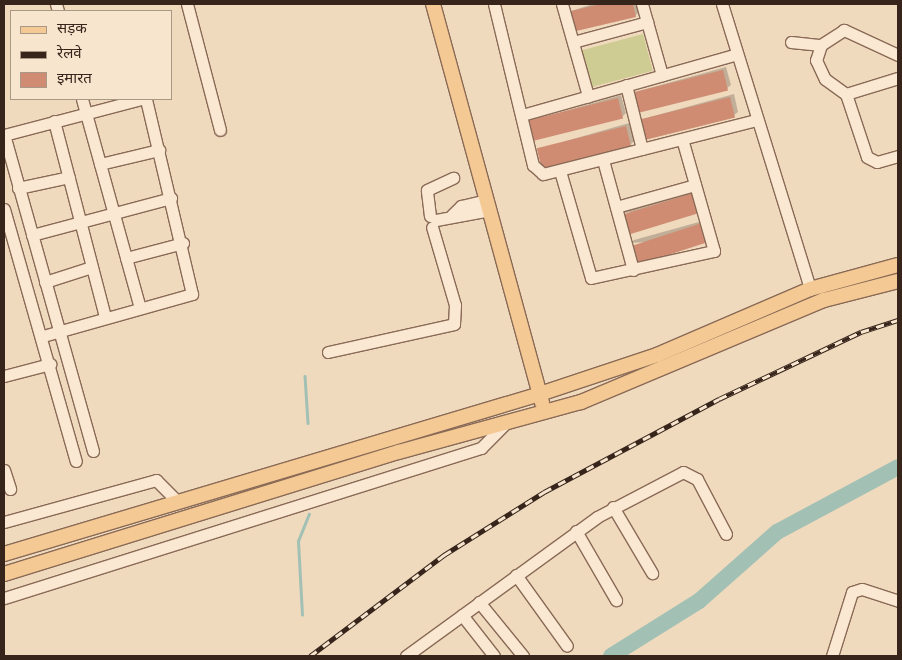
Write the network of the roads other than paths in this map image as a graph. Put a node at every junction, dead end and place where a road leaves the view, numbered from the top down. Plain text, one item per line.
1 (187, 4) edge
2 (433, 4) edge
3 (494, 4) edge
4 (562, 4) edge
5 (642, 4) edge
6 (722, 4) edge
7 (647, 22) junction
8 (573, 42) junction
9 (791, 42) dead end
10 (821, 45) junction
11 (737, 54) junction
12 (898, 55) edge
13 (662, 75) junction
14 (898, 78) edge
15 (626, 85) junction
16 (846, 94) junction
17 (588, 96) junction
18 (82, 100) edge
19 (136, 100) edge
20 (146, 100) edge
21 (86, 111) junction
22 (522, 115) junction
23 (756, 120) junction
24 (54, 122) junction
25 (220, 130) dead end
26 (682, 139) junction
27 (642, 149) junction
28 (159, 150) junction
29 (898, 156) edge
30 (603, 160) junction
31 (100, 164) junction
32 (560, 171) junction
33 (69, 177) junction
34 (453, 178) dead end
35 (695, 185) junction
36 (18, 188) junction
37 (172, 198) junction
38 (488, 205) junction
39 (616, 207) junction
40 (4, 209) edge
41 (114, 215) junction
42 (433, 221) junction
43 (80, 223) junction
44 (32, 236) junction
45 (183, 243) junction
46 (126, 258) junction
47 (898, 266) edge
48 (92, 267) junction
49 (633, 270) junction
50 (898, 281) edge
51 (45, 282) junction
52 (810, 289) junction
53 (140, 308) junction
54 (105, 317) junction
55 (59, 331) junction
56 (43, 336) junction
57 (328, 352) dead end
58 (50, 364) junction
59 (4, 376) edge
60 (540, 394) junction
61 (545, 413) junction
62 (505, 424) junction
63 (93, 451) dead end
64 (76, 461) dead end
65 (4, 470) edge
66 (10, 489) dead end
67 (178, 502) junction
68 (613, 508) junction
69 (4, 522) edge
70 (576, 531) junction
71 (726, 534) dead end
72 (4, 554) edge
73 (652, 573) dead end
74 (4, 574) edge
75 (516, 575) junction
76 (4, 598) edge
77 (616, 600) dead end
78 (479, 602) junction
79 (898, 602) edge
80 (462, 615) junction
81 (567, 646) dead end
82 (406, 656) edge
83 (494, 656) edge
84 (523, 656) edge
85 (832, 656) edge

1 - 25 street
2 - 38 main road
3 - 22 street
4 - 8 street
5 - 7 street
6 - 11 street
7 - 8 street
7 - 13 street
8 - 17 street
9 - 10 street
10 - 12 street
10 - 16 street
11 - 13 street
11 - 23 street
13 - 15 street
14 - 16 street
15 - 17 street
15 - 27 street
16 - 29 street
17 - 22 street
18 - 21 street
19 - 21 street
20 - 28 street
21 - 24 street
21 - 31 street
22 - 32 street
23 - 26 street
23 - 52 street
24 - 33 street
24 - 36 street
26 - 27 street
26 - 35 street
27 - 30 street
28 - 31 street
28 - 37 street
30 - 32 street
30 - 39 street
31 - 41 street
32 - 49 street
33 - 36 street
33 - 43 street
34 - 42 street
35 - 39 street
35 - 49 street
36 - 44 street
37 - 41 street
37 - 45 street
38 - 42 street
38 - 60 main road
39 - 49 street
40 - 56 street
41 - 43 street
41 - 46 street
42 - 57 street
43 - 44 street
43 - 48 street
44 - 51 street
45 - 46 street
45 - 53 street
46 - 53 street
47 - 52 main road
48 - 51 street
48 - 54 street
50 - 61 main road
51 - 55 street
52 - 60 main road
53 - 54 street
54 - 55 street
55 - 56 street
55 - 63 street
56 - 58 street
58 - 59 street
58 - 64 street
60 - 61 main road
60 - 67 main road
61 - 62 main road
62 - 74 main road
62 - 76 street
65 - 66 street
67 - 69 street
67 - 72 main road
68 - 70 street
68 - 71 street
68 - 73 street
70 - 75 street
70 - 77 street
75 - 78 street
75 - 81 street
78 - 80 street
78 - 84 street
79 - 85 street
80 - 82 street
80 - 83 street

